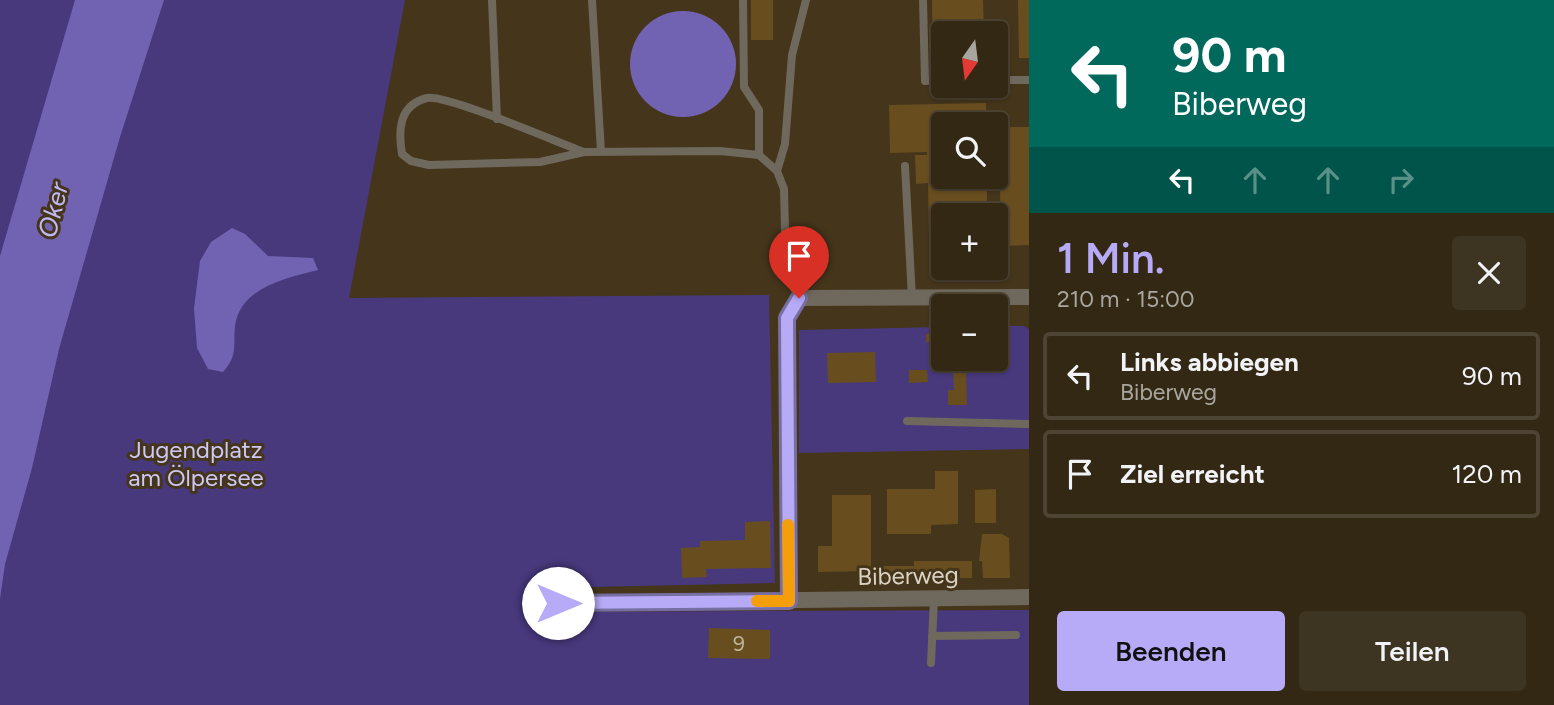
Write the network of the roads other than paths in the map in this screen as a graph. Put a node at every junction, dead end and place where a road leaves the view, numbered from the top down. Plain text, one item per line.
1 (492, 0) edge
2 (592, 0) edge
3 (743, 0) edge
4 (806, 0) edge
5 (923, 0) edge
6 (1008, 80) edge
7 (1029, 80) edge
8 (931, 81) edge
9 (497, 119) junction
10 (584, 152) junction
11 (601, 152) junction
12 (759, 155) junction
13 (905, 166) dead end
14 (777, 171) junction
15 (1029, 297) edge
16 (799, 298) junction
17 (912, 298) junction
18 (907, 421) dead end
19 (1029, 424) edge
20 (1029, 597) edge
21 (934, 599) junction
22 (789, 601) junction
23 (558, 603) dead end
24 (1016, 635) dead end
25 (932, 636) junction
26 (931, 663) dead end

1 - 9 lane
2 - 11 lane
3 - 12 lane
4 - 14 lane
5 - 8 lane
6 - 7 lane
9 - 10 lane
9 - 10 lane
10 - 11 lane
11 - 12 lane
12 - 14 lane
13 - 17 lane
14 - 16 lane
15 - 17 street
16 - 17 street
16 - 22 street
18 - 19 lane
20 - 21 street, Biberweg
21 - 22 street, Biberweg
21 - 25 lane
22 - 23 street, Biberweg
24 - 25 lane
25 - 26 lane

